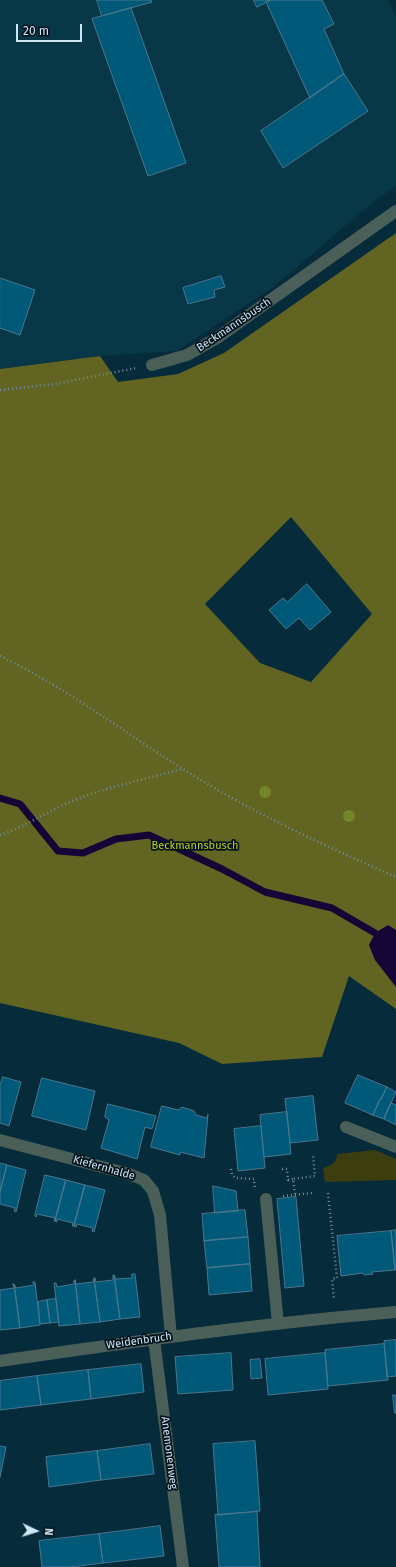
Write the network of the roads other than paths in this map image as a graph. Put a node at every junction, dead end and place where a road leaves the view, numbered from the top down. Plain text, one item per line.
1 (396, 211) edge
2 (152, 365) road end
3 (346, 1127) dead end
4 (0, 1140) edge
5 (396, 1147) edge
6 (272, 1197) road end
7 (396, 1312) edge
8 (278, 1324) junction
9 (171, 1337) junction
10 (154, 1339) junction
11 (0, 1361) edge
12 (183, 1567) edge

1 - 2 street, Beckmannsbusch
3 - 5 street
4 - 9 street, Kiefernhalde
6 - 8 street
7 - 8 street, Weidenbruch
8 - 9 street, Weidenbruch
9 - 10 street, Weidenbruch
10 - 11 street, Weidenbruch
10 - 12 street, Anemonenweg

